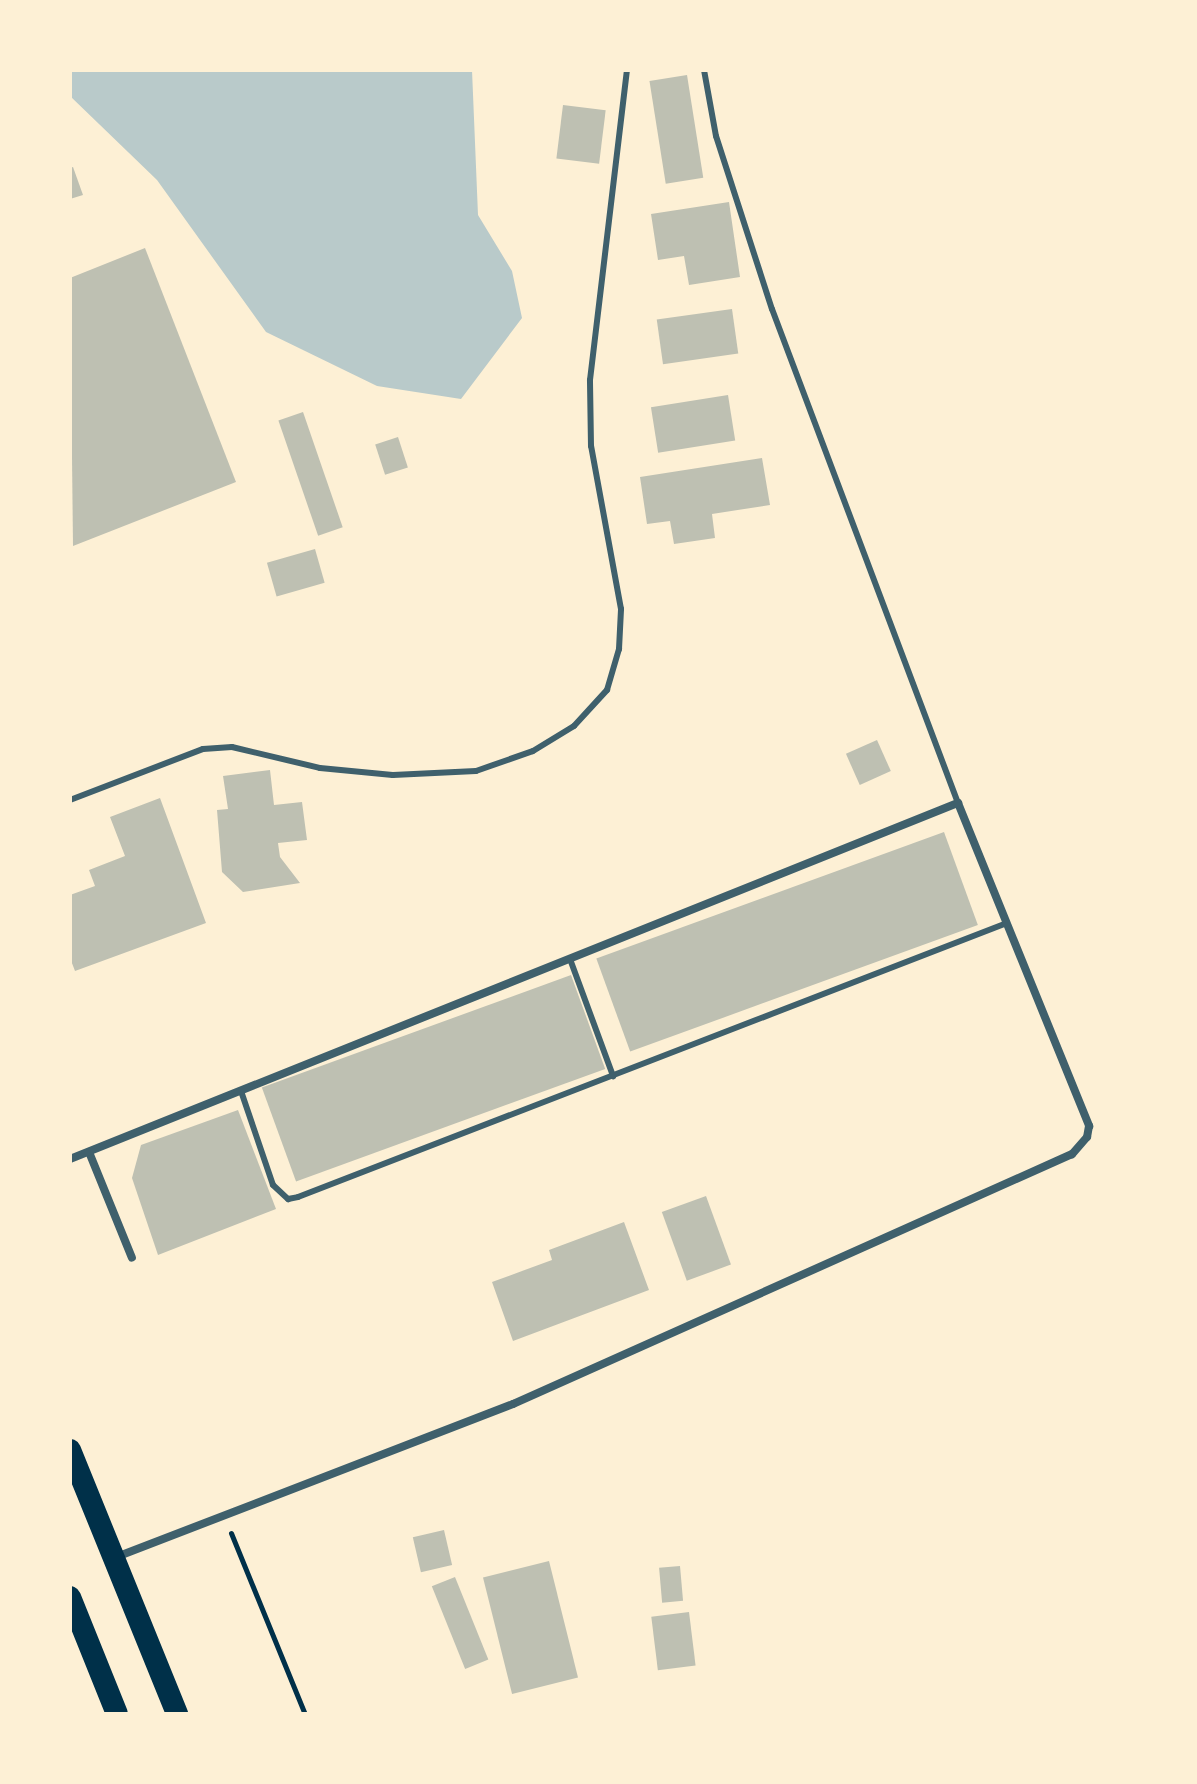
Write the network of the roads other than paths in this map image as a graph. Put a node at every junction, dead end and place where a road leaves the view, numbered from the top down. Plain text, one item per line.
1 (627, 70) edge
2 (704, 70) edge
3 (70, 800) edge
4 (958, 803) junction
5 (1007, 923) junction
6 (570, 959) junction
7 (613, 1076) junction
8 (241, 1091) junction
9 (89, 1152) junction
10 (70, 1159) edge
11 (132, 1258) dead end
12 (70, 1450) edge
13 (114, 1558) junction
14 (70, 1597) edge
15 (117, 1714) edge
16 (177, 1714) edge

1 - 3 lane
2 - 4 lane
4 - 5 street
4 - 6 street
5 - 7 lane
5 - 13 street
6 - 7 lane
6 - 8 street
7 - 8 lane
8 - 9 street
9 - 10 street
9 - 11 street
12 - 13 highway
13 - 16 highway
14 - 15 highway

